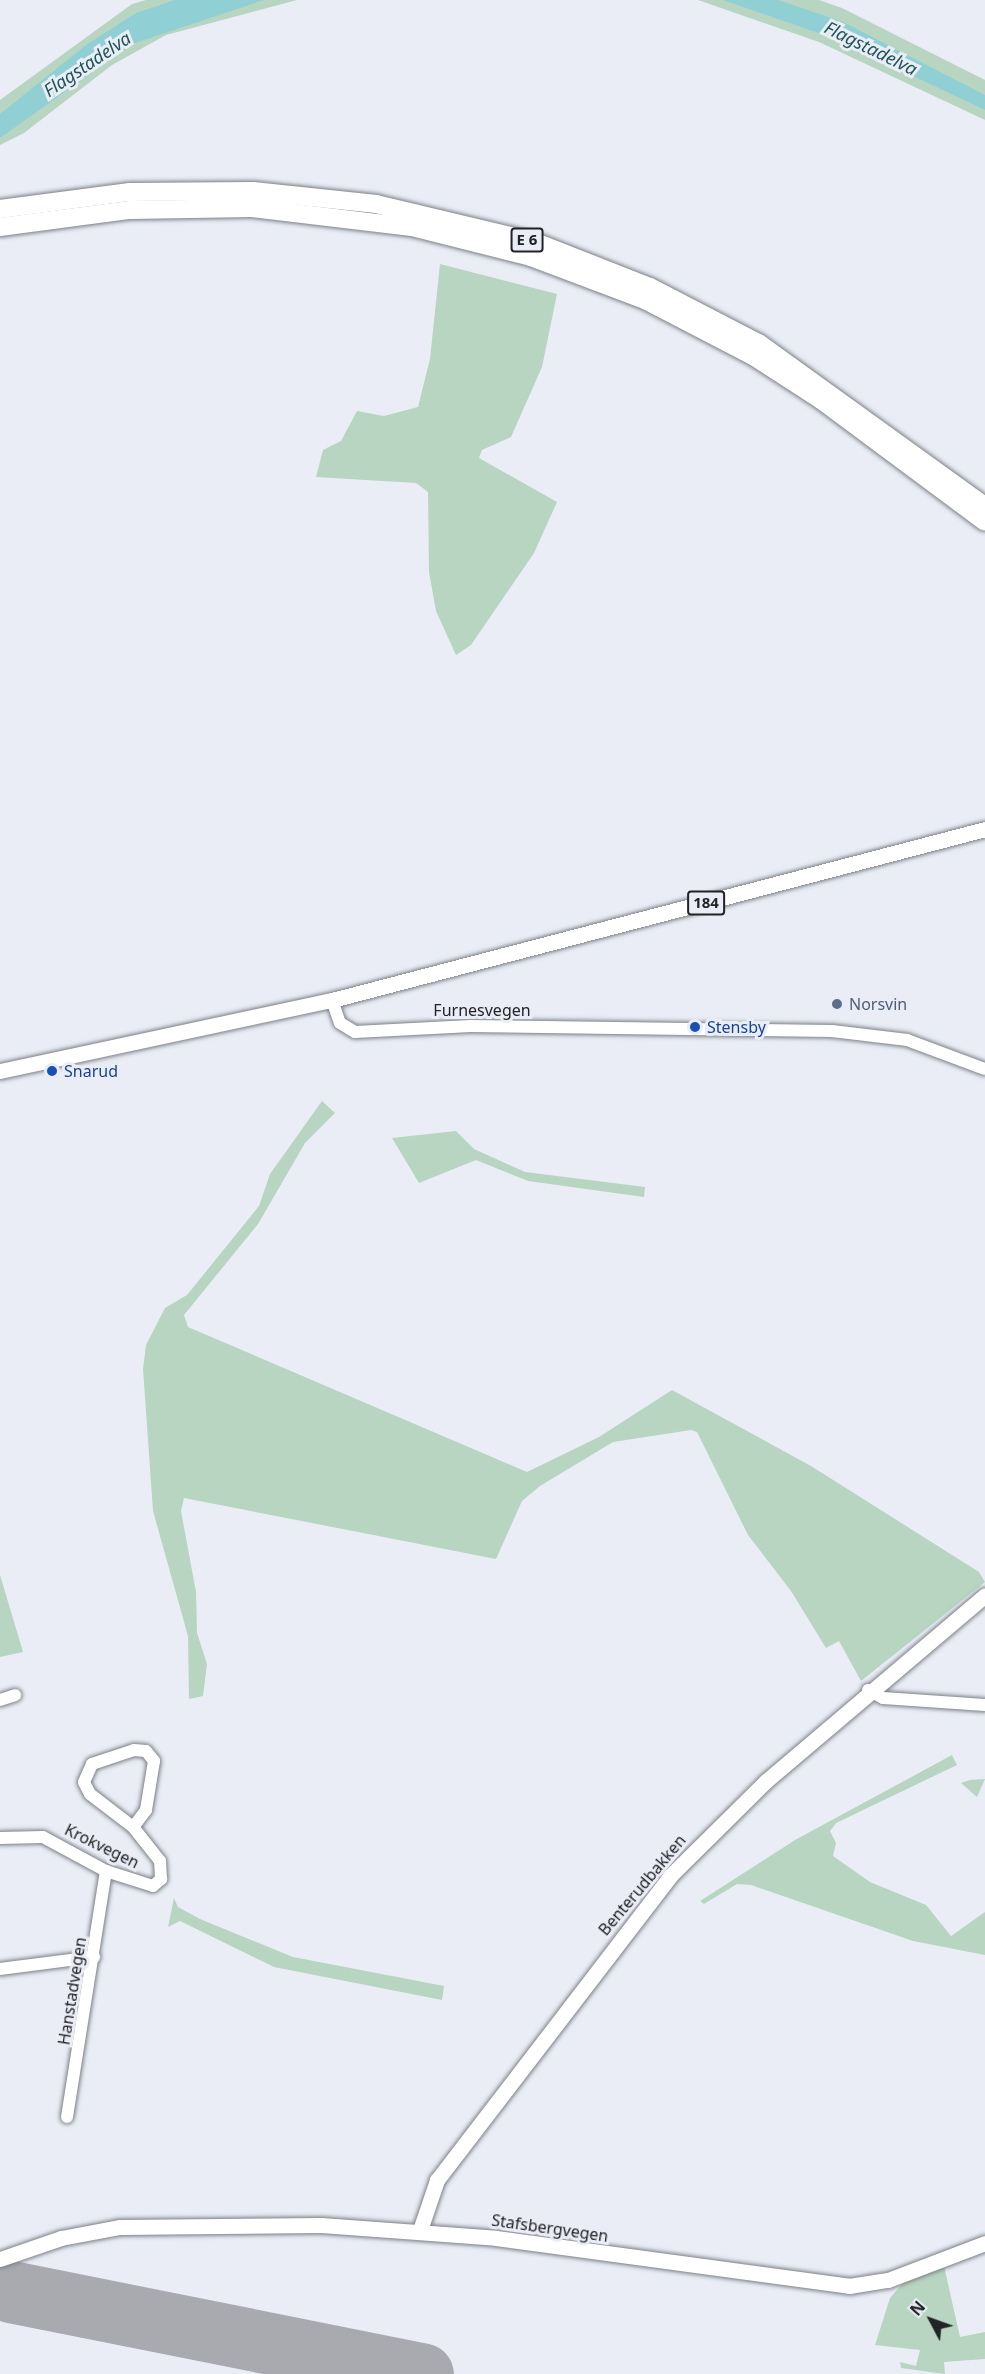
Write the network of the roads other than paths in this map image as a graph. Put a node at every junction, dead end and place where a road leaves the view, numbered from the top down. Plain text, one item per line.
1 (0, 208) edge
2 (0, 227) edge
3 (985, 506) edge
4 (985, 522) edge
5 (985, 829) edge
6 (332, 1000) junction
7 (985, 1069) edge
8 (0, 1071) edge
9 (985, 1594) edge
10 (868, 1690) junction
11 (15, 1695) dead end
12 (0, 1700) edge
13 (985, 1705) edge
14 (134, 1827) junction
15 (0, 1838) edge
16 (106, 1871) junction
17 (94, 1957) junction
18 (0, 1969) edge
19 (67, 2117) dead end
20 (420, 2230) junction
21 (985, 2243) edge
22 (0, 2259) edge

1 - 3 highway, E 6
2 - 4 highway, E 6
5 - 6 main road, 184
6 - 7 street, Furnesvegen
6 - 8 main road, 184
9 - 10 main road, Benterudbakken
10 - 13 street
10 - 20 main road, Benterudbakken
11 - 12 street
14 - 14 street, Krokvegen
14 - 16 street, Krokvegen
15 - 16 street, Krokvegen
16 - 17 street, Hanstadvegen
17 - 18 street
17 - 19 street, Hanstadvegen
20 - 21 main road, Stafsbergvegen
20 - 22 main road, Stafsbergvegen

